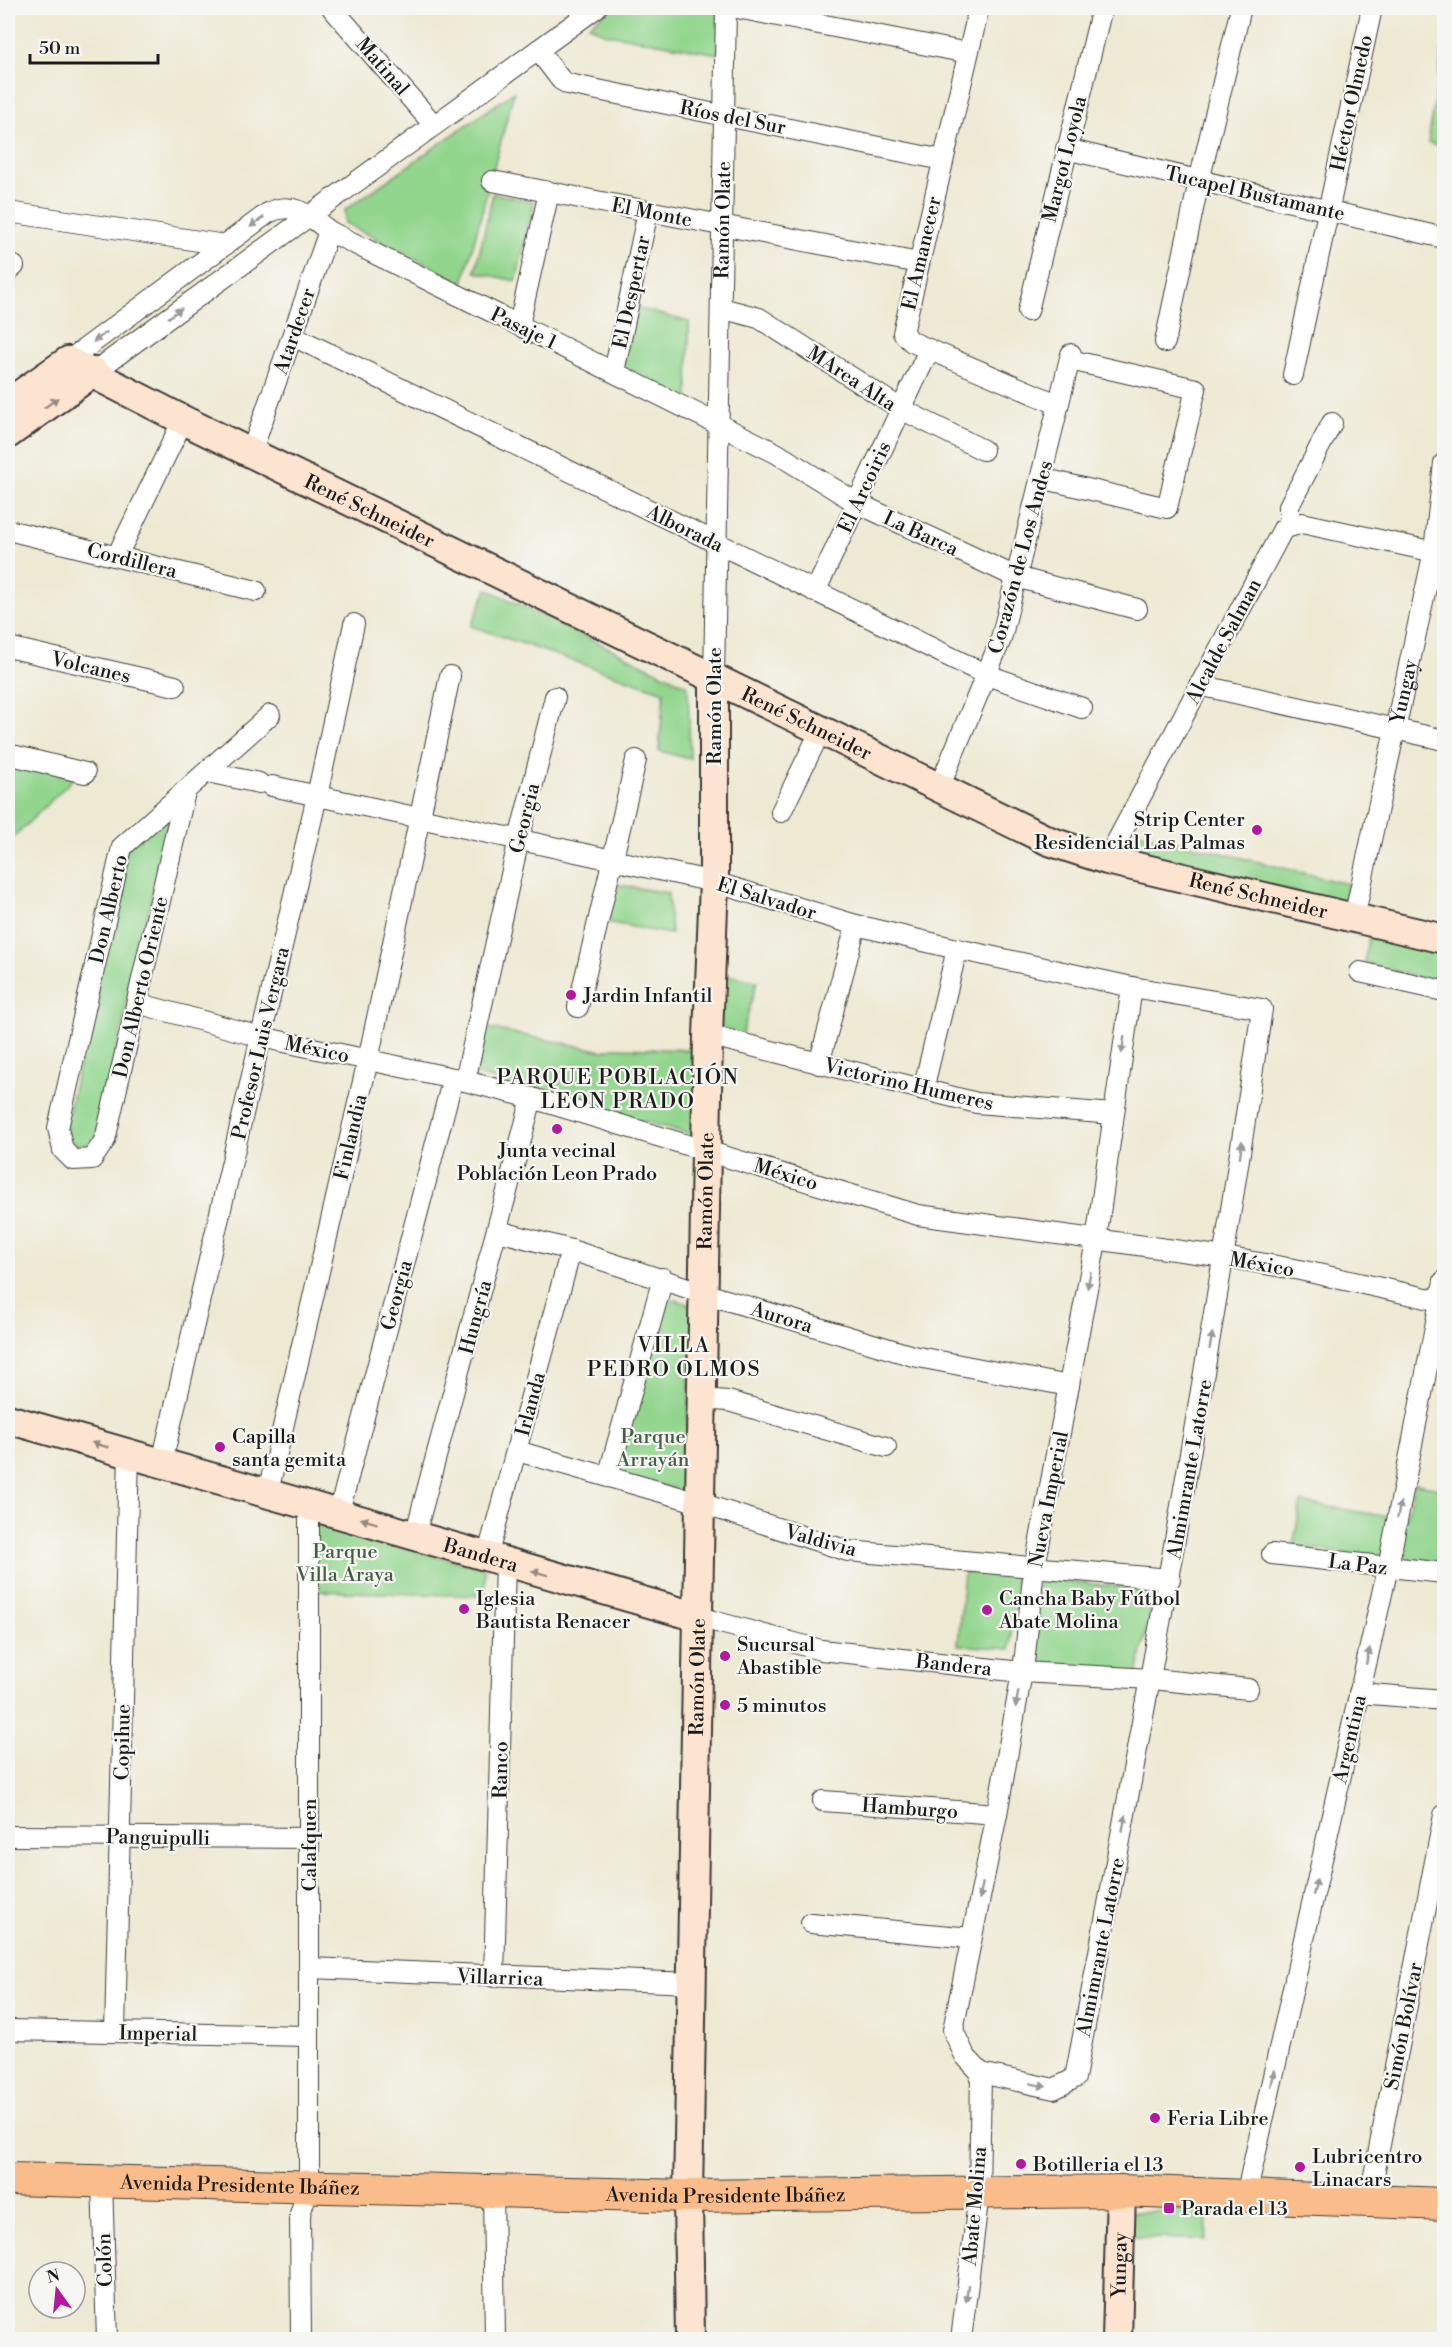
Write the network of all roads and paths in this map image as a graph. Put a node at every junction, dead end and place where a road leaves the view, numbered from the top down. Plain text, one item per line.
1 (332, 8) edge
2 (596, 8) edge
3 (726, 8) edge
4 (737, 8) edge
5 (979, 8) edge
6 (1102, 8) edge
7 (1241, 8) edge
8 (1372, 8) edge
9 (538, 50) junction
10 (968, 53) junction
11 (724, 116) junction
12 (434, 125) junction
13 (1065, 149) junction
14 (943, 160) junction
15 (492, 181) dead end
16 (1199, 181) junction
17 (549, 192) junction
18 (1329, 210) junction
19 (8, 212) edge
20 (648, 212) junction
21 (310, 215) junction
22 (722, 225) junction
23 (329, 231) junction
24 (1444, 238) edge
25 (225, 244) junction
26 (919, 263) junction
27 (721, 308) junction
28 (1029, 311) dead end
29 (519, 325) junction
30 (293, 336) junction
31 (1165, 342) dead end
32 (929, 350) junction
33 (68, 361) junction
34 (94, 372) junction
35 (614, 372) junction
36 (1293, 375) dead end
37 (8, 403) edge
38 (1058, 404) junction
39 (901, 409) junction
40 (183, 420) junction
41 (1332, 423) dead end
42 (719, 424) junction
43 (8, 434) edge
44 (983, 450) dead end
45 (251, 453) junction
46 (1444, 463) edge
47 (1041, 478) junction
48 (857, 503) junction
49 (1289, 526) junction
50 (8, 530) edge
51 (717, 544) junction
52 (1439, 552) edge
53 (117, 556) junction
54 (1016, 577) junction
55 (256, 591) dead end
56 (815, 592) junction
57 (1137, 609) dead end
58 (354, 624) dead end
59 (8, 647) edge
60 (987, 675) junction
61 (450, 676) dead end
62 (714, 679) junction
63 (1199, 685) junction
64 (175, 686) dead end
65 (555, 697) dead end
66 (1082, 708) dead end
67 (270, 715) dead end
68 (1395, 729) junction
69 (820, 730) junction
70 (1444, 740) edge
71 (8, 754) edge
72 (636, 760) dead end
73 (207, 772) junction
74 (85, 773) dead end
75 (939, 788) junction
76 (185, 792) junction
77 (317, 796) junction
78 (781, 812) dead end
79 (419, 818) junction
80 (519, 839) junction
81 (614, 860) junction
82 (1107, 860) junction
83 (714, 882) junction
84 (1354, 918) junction
85 (856, 925) junction
86 (1444, 939) edge
87 (957, 949) junction
88 (1360, 972) dead end
89 (1132, 987) junction
90 (1444, 991) edge
91 (136, 1003) junction
92 (578, 1006) dead end
93 (1262, 1009) joint
94 (708, 1035) junction
95 (261, 1037) junction
96 (368, 1060) junction
97 (819, 1064) junction
98 (459, 1080) junction
99 (923, 1090) junction
100 (532, 1098) junction
101 (1113, 1114) junction
102 (706, 1150) junction
103 (73, 1160) joint
104 (498, 1231) junction
105 (1096, 1241) junction
106 (571, 1250) junction
107 (1225, 1257) junction
108 (663, 1278) junction
109 (1444, 1281) edge
110 (704, 1293) junction
111 (1443, 1301) edge
112 (1069, 1386) junction
113 (702, 1399) junction
114 (8, 1419) edge
115 (886, 1447) dead end
116 (517, 1451) junction
117 (129, 1452) junction
118 (162, 1462) junction
119 (608, 1477) junction
120 (268, 1491) junction
121 (309, 1503) junction
122 (700, 1503) junction
123 (339, 1512) junction
124 (415, 1535) junction
125 (1272, 1554) dead end
126 (496, 1560) junction
127 (1035, 1567) junction
128 (1388, 1568) junction
129 (1444, 1573) edge
130 (1170, 1579) junction
131 (698, 1617) junction
132 (1021, 1672) junction
133 (1152, 1679) junction
134 (1248, 1689) dead end
135 (1359, 1693) junction
136 (1444, 1700) edge
137 (822, 1801) dead end
138 (997, 1815) junction
139 (1444, 1815) edge
140 (8, 1836) edge
141 (119, 1836) junction
142 (309, 1838) junction
143 (811, 1923) dead end
144 (971, 1938) junction
145 (309, 1968) junction
146 (494, 1977) junction
147 (692, 1983) junction
148 (8, 2030) edge
149 (115, 2032) junction
150 (309, 2036) junction
151 (981, 2073) junction
152 (8, 2179) edge
153 (102, 2181) junction
154 (309, 2187) junction
155 (493, 2191) junction
156 (1121, 2191) junction
157 (979, 2193) junction
158 (688, 2196) junction
159 (1246, 2196) junction
160 (1369, 2201) junction
161 (1444, 2204) edge
162 (107, 2340) edge
163 (301, 2340) edge
164 (495, 2340) edge
165 (690, 2340) edge
166 (961, 2340) edge
167 (1117, 2340) edge

1 - 12 street, Matinal
2 - 9 street
3 - 11 street, Ramón Olate
4 - 10 street
5 - 10 street, El Amanecer
6 - 13 street, Margot Loyola
7 - 16 street
8 - 18 street, Héctor Olmedo
9 - 11 street, Ríos del Sur
9 - 12 street
10 - 14 street, El Amanecer
11 - 14 street, Ríos del Sur
11 - 22 street, Ramón Olate
12 - 21 street
13 - 16 street, Tucapel Bustamante
13 - 28 street, Margot Loyola
14 - 26 street, El Amanecer
15 - 17 street, El Monte
16 - 18 street, Tucapel Bustamante
16 - 31 street
17 - 20 street, El Monte
17 - 29 street
18 - 24 street, Tucapel Bustamante
18 - 36 street, Héctor Olmedo
19 - 25 street
20 - 22 street, El Monte
20 - 35 street, El Despertar
21 - 23 street
21 -> 25 street
34 -> 21 street
22 - 26 street, El Monte
22 - 27 street, Ramón Olate
23 - 29 street, Pasaje 1
23 - 30 street, Atardecer
25 -> 33 street
26 - 32 street, El Amanecer
27 - 39 street, MArea Alta
27 - 42 street, Ramón Olate
29 - 35 street, Pasaje 1
30 - 45 street, Atardecer
30 - 51 street, Alborada
32 - 38 street, El Amanecer
32 - 39 street, El Arcoiris
33 - 34 street, René Schneider
33 - 37 street
34 - 40 street, René Schneider
43 -> 34 street
35 - 42 street, Pasaje 1
38 - 47 street, Corazón de Los Andes
38 - 47 street, Corazón de Los Andes
39 - 44 street, MArea Alta
39 - 48 street, El Arcoiris
40 - 45 street, René Schneider
40 - 53 street
41 - 49 street, Alcalde Salman
42 - 48 street, La Barca
42 - 51 street, Ramón Olate
45 - 62 street, René Schneider
46 - 52 street, Yungay
47 - 54 street, Corazón de Los Andes
48 - 54 street, La Barca
48 - 56 street, El Arcoiris
49 - 52 street
49 - 63 street, Alcalde Salman
50 - 53 street, Cordillera
51 - 56 street, Alborada
51 - 62 street, Ramón Olate
52 - 68 street, Yungay
53 - 55 street, Cordillera
54 - 57 street, La Barca
54 - 60 street, Corazón de Los Andes
56 - 60 street, Alborada
58 - 77 street, Profesor Luis Vergara
59 - 64 street, Volcanes
60 - 66 street, Alborada
60 - 75 street, Corazón de Los Andes
61 - 79 street, Finlandia
62 - 69 street, René Schneider
62 - 83 street, Ramón Olate
63 - 68 street
63 - 82 street, Alcalde Salman
65 - 80 street, Georgia
67 - 73 street, Don Alberto
68 - 70 street
68 - 84 street, Yungay
69 - 75 street, René Schneider
69 - 78 street
71 - 74 street
72 - 81 street
73 - 76 street, Don Alberto
73 - 77 street, El Salvador
75 - 82 street, René Schneider
76 - 91 street, Don Alberto Oriente
76 - 103 street, Don Alberto
77 - 79 street, El Salvador
77 - 95 street, Profesor Luis Vergara
79 - 80 street, El Salvador
79 - 96 street, Finlandia
80 - 81 street, El Salvador
80 - 98 street, Georgia
81 - 83 street, El Salvador
81 - 92 street
82 - 84 street, René Schneider
83 - 85 street, El Salvador
83 - 94 street, Ramón Olate
84 - 86 street, René Schneider
85 - 87 street, El Salvador
85 - 97 street
87 - 89 street, El Salvador
87 - 99 street
88 - 90 street
89 - 93 street, El Salvador
89 -> 101 street, Nueva Imperial
91 - 95 street, México
91 - 103 street, Don Alberto Oriente
107 -> 93 street, Almimrante Latorre
94 - 97 street, Victorino Humeres
94 - 102 street, Ramón Olate
95 - 96 street, México
95 - 118 street, Profesor Luis Vergara
96 - 98 street, México
96 - 120 street, Finlandia
97 - 99 street, Victorino Humeres
98 - 100 street, México
98 - 123 street, Georgia
99 - 101 street, Victorino Humeres
100 - 102 street, México
100 - 104 street, Hungría
101 - 105 street, Nueva Imperial
102 - 105 street, México
102 - 110 street, Ramón Olate
104 - 106 street, Aurora
104 - 124 street, Hungría
105 - 107 street, México
105 -> 112 street, Nueva Imperial
106 - 108 street, Aurora
106 - 116 street, Irlanda
107 - 111 street, México
130 -> 107 street, Almimrante Latorre
108 - 110 street, Aurora
108 - 119 street
109 - 111 street, Argentina
110 - 112 street, Aurora
110 - 113 street, Ramón Olate
128 -> 111 street, Argentina
112 - 127 street, Nueva Imperial
113 - 115 street
113 - 122 street, Ramón Olate
117 -> 114 street, Bandera
116 - 119 street, Valdivia
116 - 126 street, Irlanda
117 - 118 street, Bandera
117 - 141 street, Copihue
118 - 120 street, Bandera
119 - 122 street, Valdivia
120 - 121 street, Bandera
121 - 123 street, Bandera
121 - 142 street, Calafquen
122 - 127 street, Valdivia
122 - 131 street, Ramón Olate
124 -> 123 street, Bandera
124 - 126 street, Bandera
125 - 128 street, La Paz
131 -> 126 street, Bandera
126 - 146 street, Ranco
127 - 130 street, Valdivia
127 - 132 street, Nueva Imperial
128 - 129 street, La Paz
135 -> 128 street, Argentina
130 - 133 street, Almimrante Latorre
131 - 132 street, Bandera
131 - 147 street, Ramón Olate
132 - 133 street, Bandera
132 -> 138 street, Nueva Imperial
133 - 134 street, Bandera
151 -> 133 street, Almimrante Latorre
135 - 136 street
159 -> 135 street, Argentina
137 - 138 street, Hamburgo
138 -> 144 street, Nueva Imperial
139 - 160 street, Simón Bolívar
140 - 141 street, Panguipulli
141 - 142 street, Panguipulli
141 - 149 street, Copihue
142 - 145 street, Calafquen
143 - 144 street
144 - 151 street, Nueva Imperial
145 - 146 street, Villarrica
145 - 150 street, Calafquen
146 - 147 street, Villarrica
147 - 158 street, Ramón Olate
148 - 149 street, Imperial
149 - 150 street, Imperial
150 - 154 street, Calafquen
151 - 157 street, Abate Molina
152 - 153 main road, Avenida Presidente Ibáñez
153 - 154 main road, Avenida Presidente Ibáñez
153 - 162 street, Colón
154 - 155 main road, Avenida Presidente Ibáñez
154 - 163 street, Calafquen
155 - 158 main road, Avenida Presidente Ibáñez
155 - 164 street
156 - 157 main road, Avenida Presidente Ibáñez
156 - 159 main road, Avenida Presidente Ibáñez
156 - 167 street, Yungay
157 - 158 main road, Avenida Presidente Ibáñez
157 -> 166 street, Abate Molina
158 - 165 street, Ramón Olate
159 - 160 main road, Avenida Presidente Ibáñez
160 - 161 main road, Avenida Presidente Ibáñez

